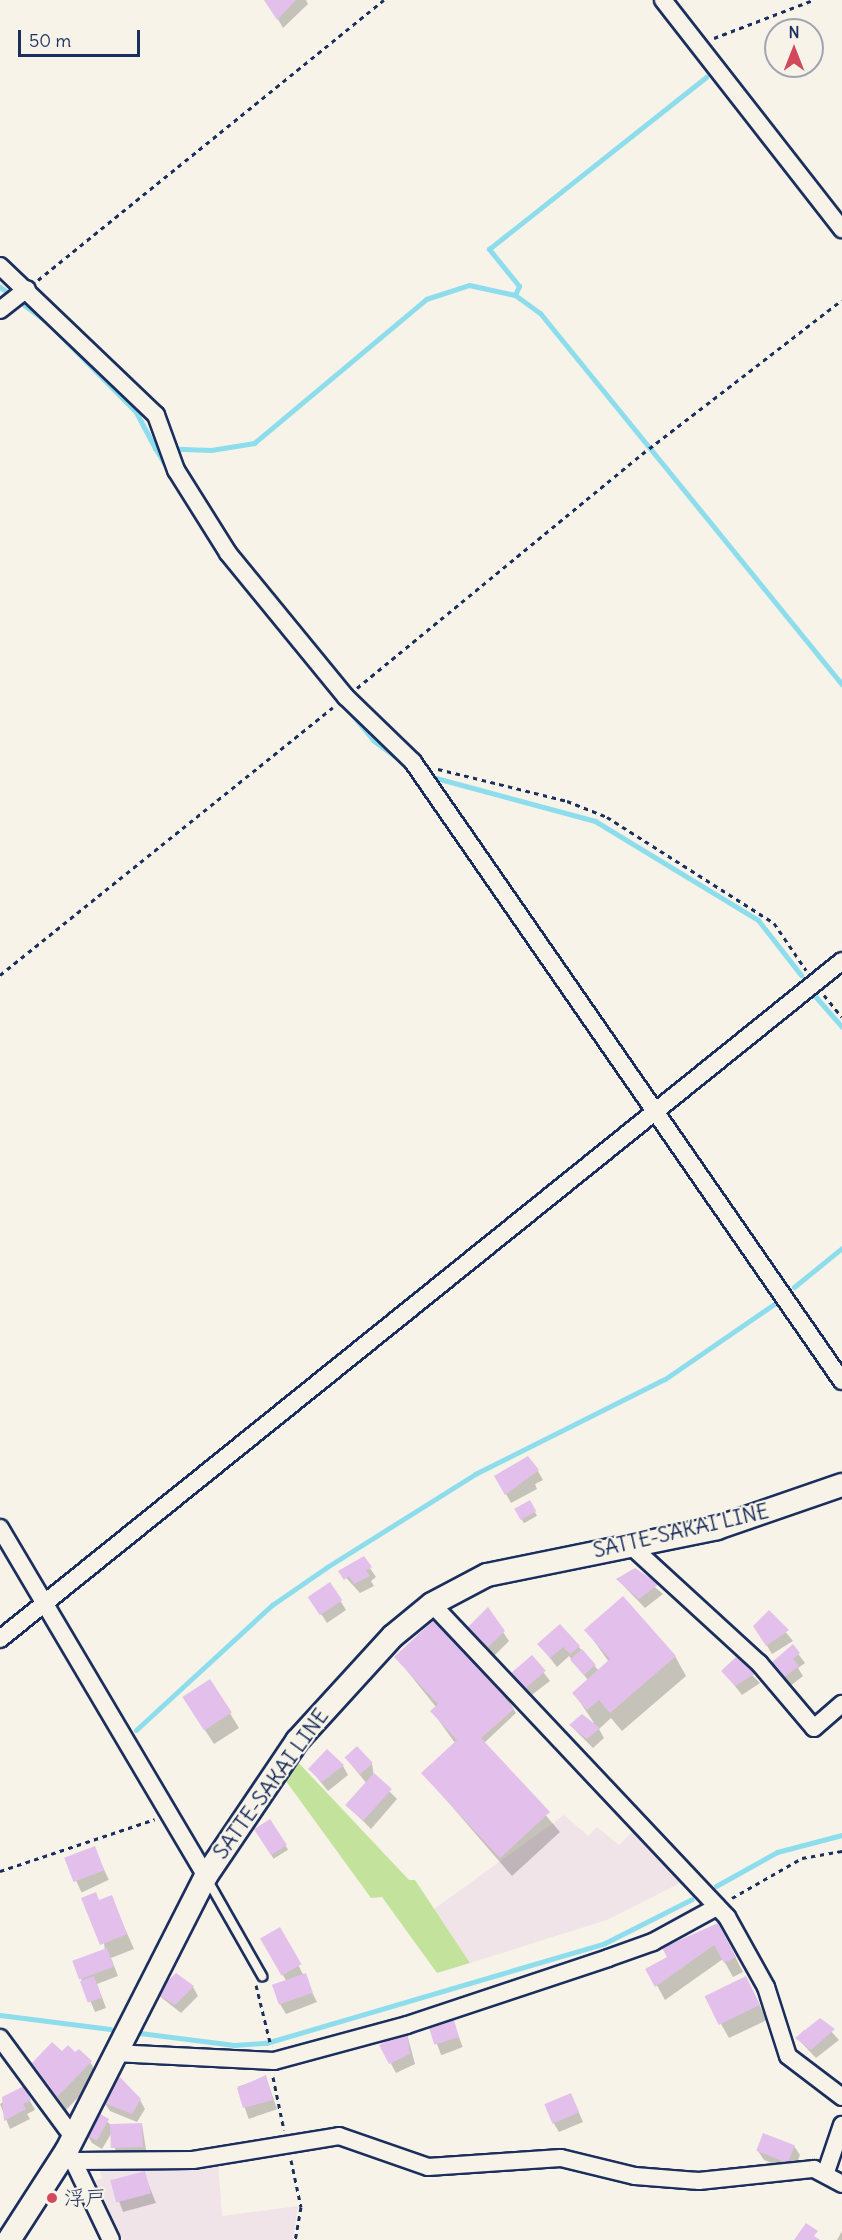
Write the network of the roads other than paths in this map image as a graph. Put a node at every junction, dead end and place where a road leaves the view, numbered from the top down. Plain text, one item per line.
1 (663, 0) edge
2 (842, 229) edge
3 (0, 266) edge
4 (26, 290) junction
5 (4, 307) edge
6 (842, 961) edge
7 (654, 1112) junction
8 (842, 1381) edge
9 (842, 1485) edge
10 (0, 1528) edge
11 (630, 1545) junction
12 (45, 1603) junction
13 (432, 1604) junction
14 (0, 1639) edge
15 (842, 1704) edge
16 (206, 1876) junction
17 (717, 1907) junction
18 (262, 1976) dead end
19 (0, 2038) edge
20 (114, 2053) junction
21 (842, 2097) edge
22 (842, 2125) edge
23 (72, 2150) junction
24 (826, 2172) junction
25 (842, 2184) edge
26 (9, 2240) edge
27 (111, 2240) edge

1 - 2 street
3 - 4 street
4 - 5 street
4 - 7 street
6 - 7 street
7 - 8 street
7 - 12 street
9 - 11 main road, SATTE-SAKAI LINE
10 - 12 street
11 - 13 main road, SATTE-SAKAI LINE
11 - 15 street
12 - 14 street
12 - 16 street
13 - 16 main road, SATTE-SAKAI LINE
13 - 17 street
16 - 18 lane
16 - 20 main road, SATTE-SAKAI LINE
17 - 20 street
17 - 21 street
19 - 23 street
20 - 23 main road, SATTE-SAKAI LINE
22 - 24 street
23 - 24 street
23 - 26 main road, SATTE-SAKAI LINE
23 - 27 street
24 - 25 street

